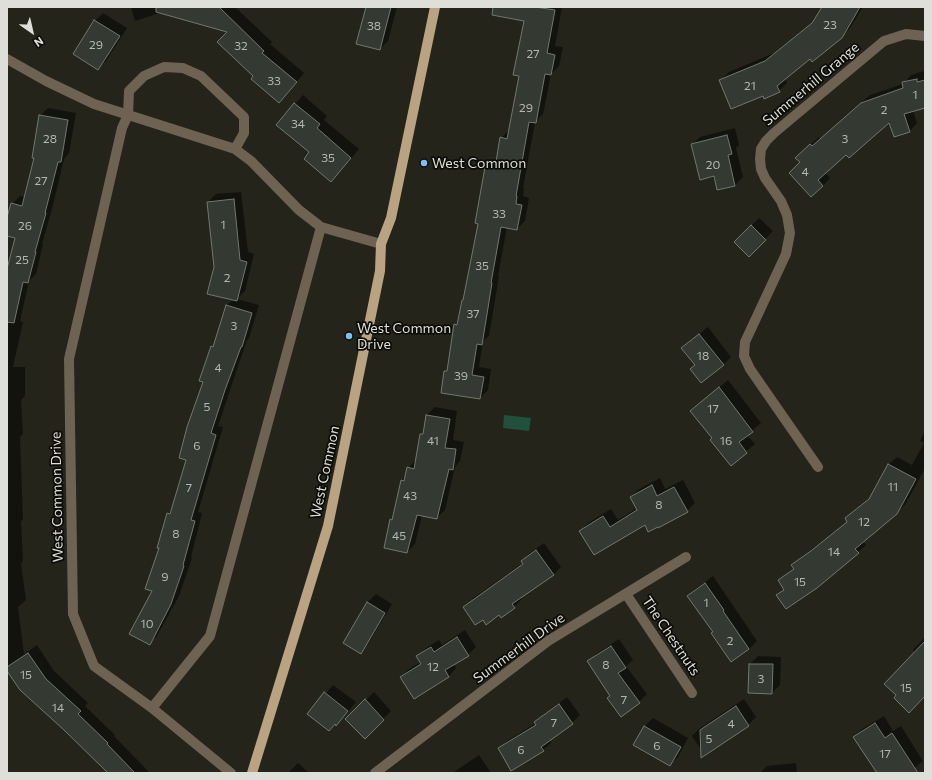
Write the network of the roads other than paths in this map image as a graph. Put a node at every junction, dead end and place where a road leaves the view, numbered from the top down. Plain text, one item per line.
1 (435, 7) edge
2 (925, 36) edge
3 (7, 59) edge
4 (128, 115) junction
5 (235, 149) junction
6 (321, 227) junction
7 (381, 244) junction
8 (818, 468) dead end
9 (686, 557) dead end
10 (626, 594) junction
11 (692, 693) dead end
12 (152, 708) junction
13 (231, 773) edge
14 (252, 773) edge
15 (375, 773) edge

1 - 7 main road, West Common
2 - 8 street, Summerhill Grange
3 - 4 street
4 - 5 street
4 - 5 street, West Common Drive
4 - 12 street, West Common Drive
5 - 6 street
6 - 7 street
6 - 12 street
7 - 14 main road, West Common
9 - 10 street, Summerhill Drive
10 - 11 street, The Chestnuts
10 - 15 street, Summerhill Drive
12 - 13 street, West Common Drive

